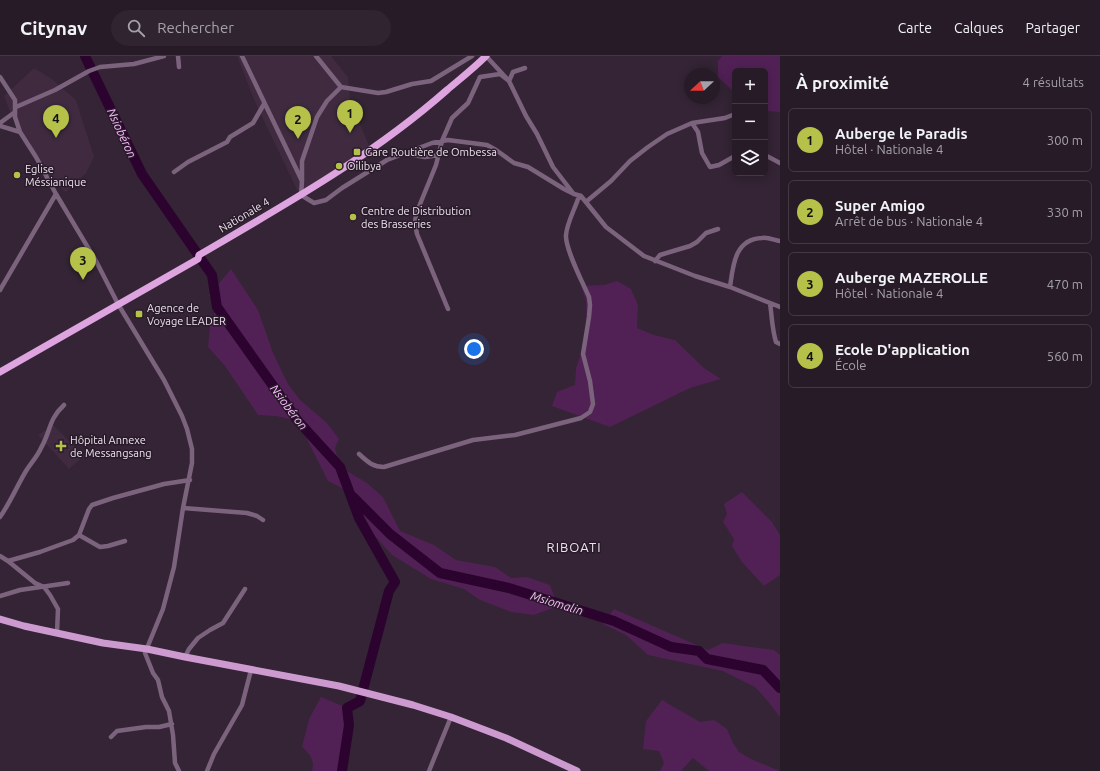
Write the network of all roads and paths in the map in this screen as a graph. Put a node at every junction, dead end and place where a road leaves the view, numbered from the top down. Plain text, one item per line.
1 (164, 56) edge
2 (178, 56) edge
3 (242, 56) edge
4 (316, 56) edge
5 (472, 56) edge
6 (484, 57) edge
7 (179, 67) dead end
8 (525, 68) dead end
9 (0, 77) edge
10 (509, 81) junction
11 (341, 87) junction
12 (264, 104) junction
13 (15, 110) junction
14 (732, 115) edge
15 (692, 123) junction
16 (0, 124) edge
17 (20, 132) junction
18 (442, 140) junction
19 (406, 154) junction
20 (439, 155) junction
21 (768, 157) edge
22 (732, 158) edge
23 (780, 163) edge
24 (174, 172) dead end
25 (302, 181) junction
26 (56, 194) junction
27 (574, 194) junction
28 (301, 195) junction
29 (581, 196) junction
30 (587, 202) junction
31 (718, 230) dead end
32 (780, 240) edge
33 (655, 261) junction
34 (730, 288) junction
35 (0, 290) edge
36 (770, 303) junction
37 (118, 304) junction
38 (780, 307) edge
39 (448, 309) dead end
40 (780, 344) edge
41 (0, 372) edge
42 (64, 405) dead end
43 (360, 454) dead end
44 (190, 480) junction
45 (183, 508) junction
46 (0, 518) edge
47 (263, 520) dead end
48 (79, 536) junction
49 (125, 541) dead end
50 (0, 556) edge
51 (8, 561) junction
52 (68, 583) dead end
53 (44, 587) junction
54 (244, 589) dead end
55 (0, 596) edge
56 (0, 619) edge
57 (56, 633) junction
58 (147, 649) junction
59 (185, 657) junction
60 (251, 670) junction
61 (451, 717) junction
62 (172, 724) junction
63 (111, 737) dead end
64 (179, 771) edge
65 (207, 771) edge
66 (429, 771) edge
67 (577, 771) edge

1 - 13 street
2 - 7 street
3 - 12 street
4 - 11 street
5 - 11 street
6 - 10 street
6 - 28 highway, Nationale 4
8 - 10 street
9 - 13 street
10 - 18 street
10 - 27 street
11 - 25 street
12 - 24 street
12 - 25 street
13 - 16 street
13 - 17 street
14 - 15 street
15 - 22 street
15 - 30 street
16 - 17 street
17 - 26 street
18 - 19 street
18 - 20 street
18 - 27 street
19 - 20 street
19 - 28 street
20 - 39 street
21 - 23 street
25 - 28 street
26 - 35 street
26 - 37 street
27 - 29 street
28 - 37 highway, Nationale 4
29 - 30 street
29 - 43 street
30 - 33 street
31 - 33 street
32 - 34 street
33 - 34 street
34 - 36 street
36 - 38 street
36 - 40 street
37 - 41 highway, Nationale 4
37 - 44 street
42 - 46 street
44 - 45 street
44 - 48 street
45 - 47 street
45 - 58 street
48 - 49 street
48 - 51 street
50 - 51 street
51 - 53 street
52 - 53 street
53 - 55 street
53 - 57 street
54 - 59 street
56 - 57 main road
57 - 58 main road
58 - 59 main road
58 - 62 street
59 - 60 main road
60 - 61 main road
60 - 65 street
61 - 66 street
61 - 67 main road
62 - 63 street
62 - 64 street

